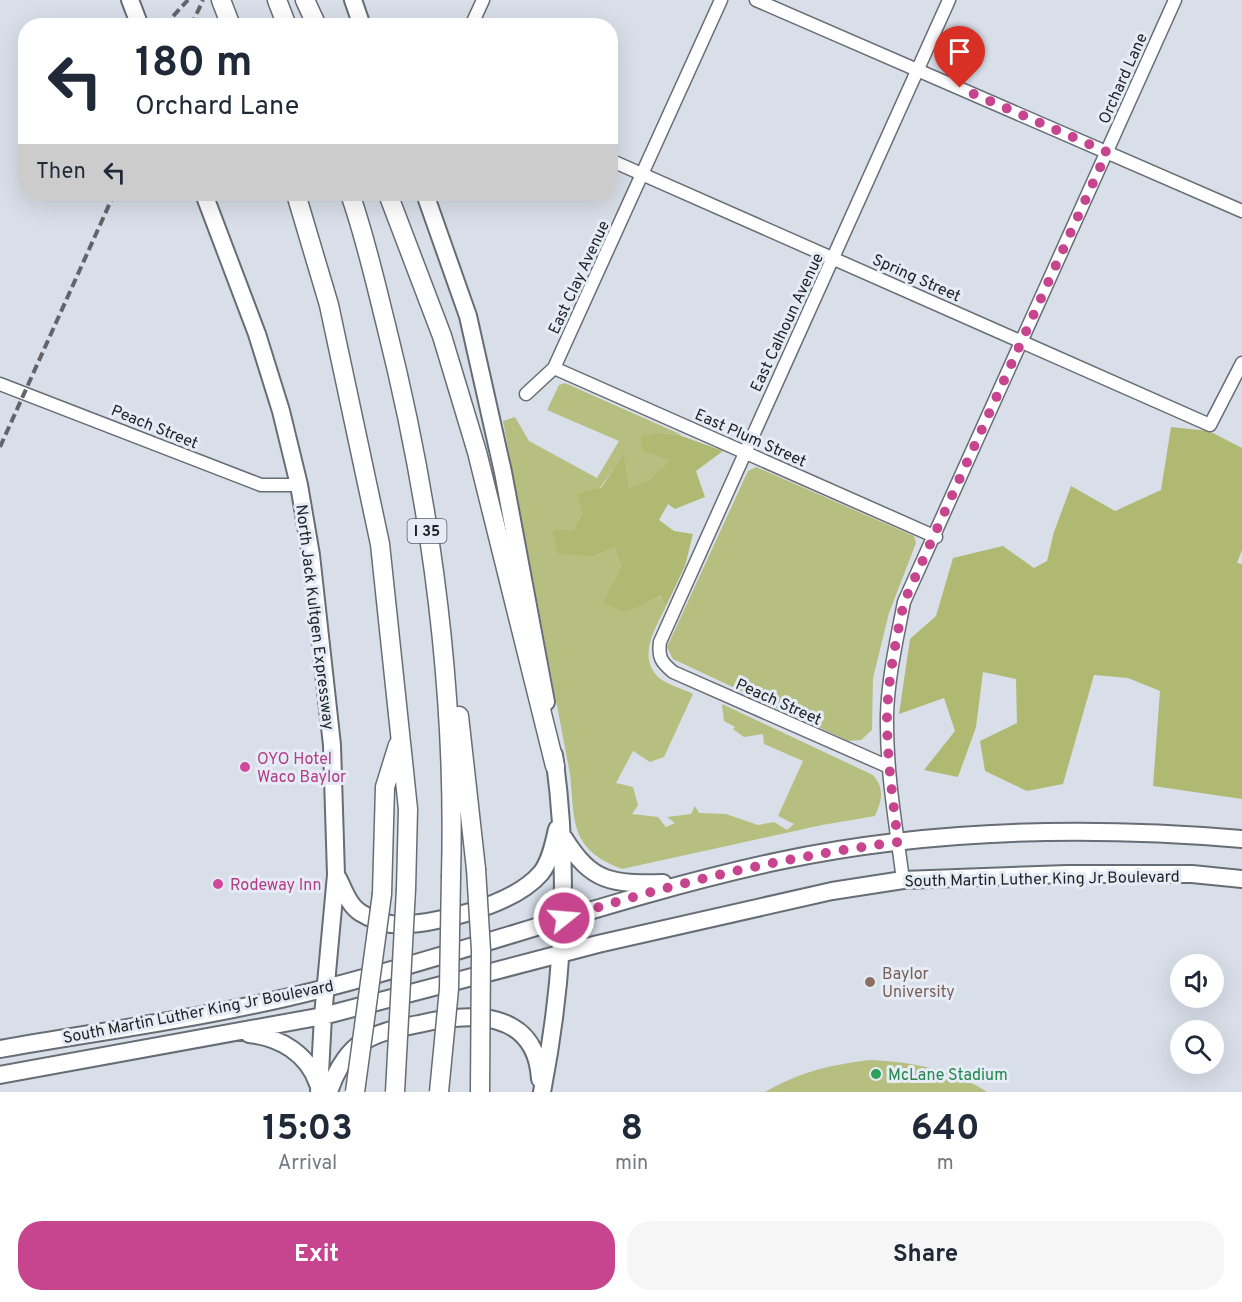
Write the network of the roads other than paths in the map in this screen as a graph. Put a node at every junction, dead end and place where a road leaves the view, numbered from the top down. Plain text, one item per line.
1 (130, 0) edge
2 (221, 0) edge
3 (277, 0) edge
4 (305, 0) edge
5 (353, 0) edge
6 (483, 0) edge
7 (721, 0) edge
8 (756, 0) edge
9 (949, 0) edge
10 (1175, 0) edge
11 (137, 18) edge
12 (228, 18) edge
13 (284, 18) edge
14 (313, 18) edge
15 (359, 18) edge
16 (475, 18) edge
17 (917, 70) junction
18 (1107, 152) junction
19 (618, 163) edge
20 (643, 174) junction
21 (207, 201) edge
22 (298, 201) edge
23 (352, 201) edge
24 (391, 201) edge
25 (427, 201) edge
26 (1242, 211) edge
27 (833, 258) junction
28 (1023, 342) junction
29 (1242, 363) edge
30 (554, 368) junction
31 (0, 384) edge
32 (526, 394) dead end
33 (744, 452) junction
34 (299, 485) junction
35 (426, 525) junction
36 (936, 537) junction
37 (660, 659) joint
38 (401, 736) junction
39 (555, 766) junction
40 (889, 767) junction
41 (559, 790) junction
42 (564, 837) junction
43 (1242, 839) edge
44 (898, 842) junction
45 (336, 875) junction
46 (1242, 879) edge
47 (903, 880) junction
48 (688, 882) junction
49 (564, 918) junction
50 (562, 952) junction
51 (325, 988) junction
52 (322, 1016) junction
53 (233, 1033) junction
54 (0, 1049) edge
55 (0, 1075) edge
56 (323, 1091) edge
57 (356, 1092) edge
58 (395, 1092) edge
59 (439, 1092) edge
60 (480, 1092) edge
61 (542, 1092) edge

1 - 11 main road
2 - 12 highway
3 - 13 highway
4 - 14 highway
5 - 15 main road
6 - 16 street
7 - 20 street, East Clay Avenue
8 - 17 street
9 - 17 street, East Calhoun Avenue
10 - 18 street, Orchard Lane
17 - 18 street
17 - 27 street, East Calhoun Avenue
18 - 26 street
18 - 28 street, Orchard Lane
19 - 20 street, Spring Street
20 - 27 street, Spring Street
20 - 30 street, East Clay Avenue
21 - 34 main road, North Jack Kultgen Expressway
22 - 38 highway
23 - 35 highway, I 35
24 - 39 highway
25 - 39 main road
27 - 28 street, Spring Street
27 - 33 street, East Calhoun Avenue
28 - 29 street, Spring Street
28 - 36 street, Orchard Lane
30 - 32 street, East Clay Avenue
30 - 33 street, East Plum Street
31 - 34 street, Peach Street
33 - 36 street, East Plum Street
33 - 37 street, East Calhoun Avenue
34 - 45 main road, North Jack Kultgen Expressway
35 - 59 highway, I 35, bridge
35 - 60 highway, bridge
36 - 40 street, Orchard Lane
37 - 40 street, Peach Street
38 - 57 highway, bridge
38 - 58 highway, bridge
39 - 41 main road
40 - 44 street, Orchard Lane
41 - 42 main road
41 - 45 main road
42 - 48 main road
42 - 49 main road
43 - 44 main road, South Martin Luther King Jr Boulevard
44 - 47 street, Orchard Lane
44 - 48 main road, South Martin Luther King Jr Boulevard
45 - 51 main road, North Jack Kultgen Expressway
46 - 47 main road, South Martin Luther King Jr Boulevard
47 - 50 main road, South Martin Luther King Jr Boulevard
48 - 49 main road, South Martin Luther King Jr Boulevard
49 - 50 main road
49 - 51 main road, South Martin Luther King Jr Boulevard
50 - 52 main road, South Martin Luther King Jr Boulevard
50 - 61 main road
51 - 52 main road, North Jack Kultgen Expressway
51 - 54 main road, South Martin Luther King Jr Boulevard
52 - 53 main road, South Martin Luther King Jr Boulevard
52 - 56 main road, North Jack Kultgen Expressway
53 - 55 main road, South Martin Luther King Jr Boulevard
53 - 56 main road
56 - 61 main road

